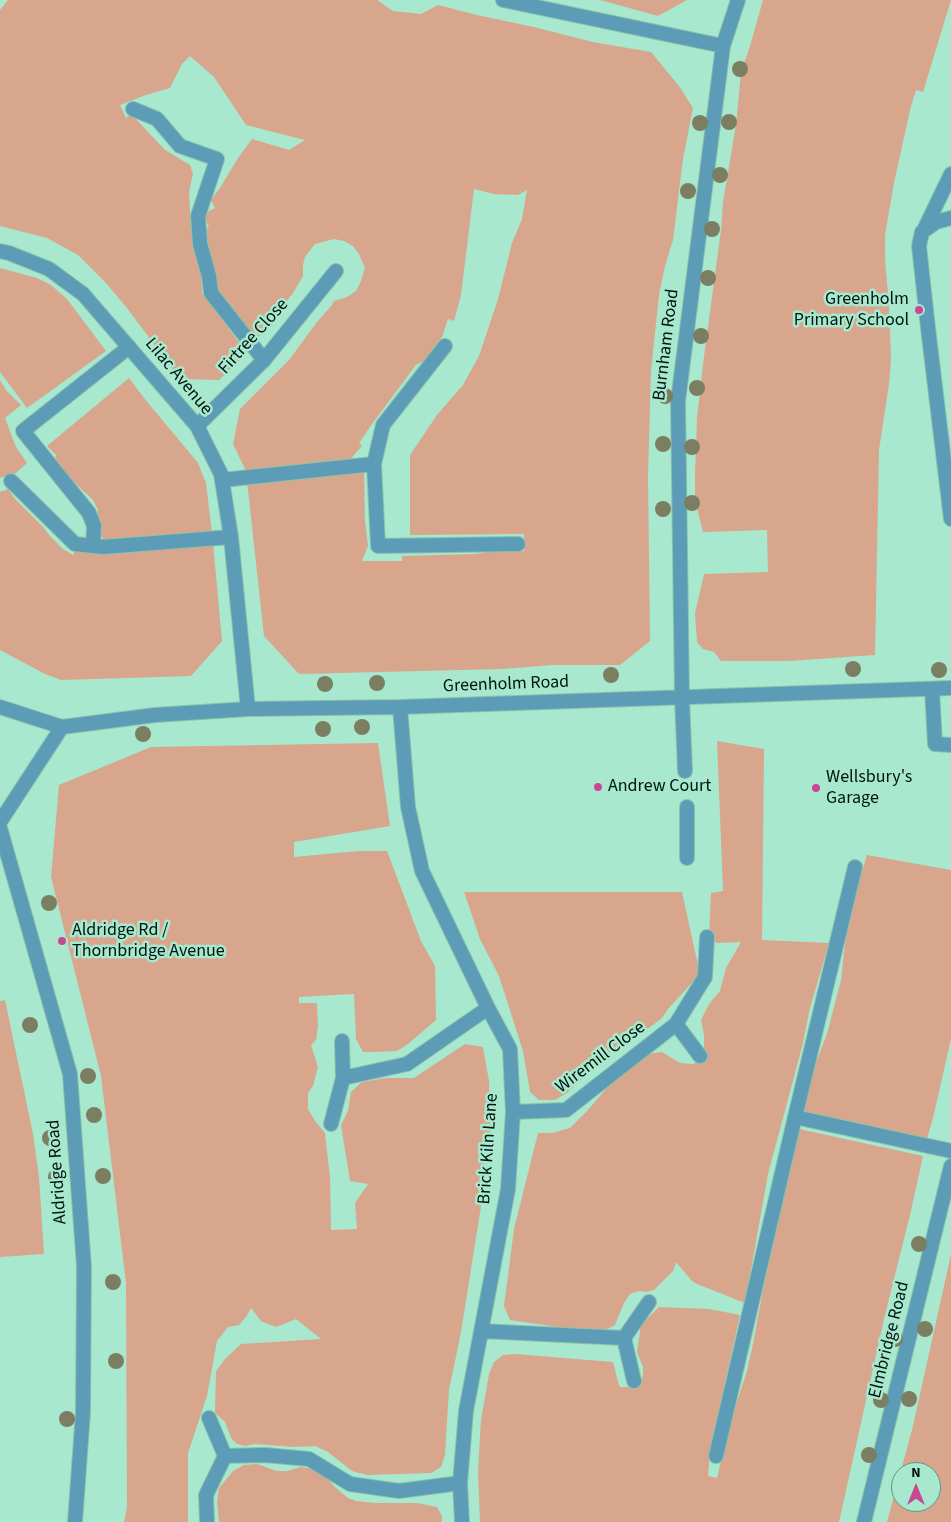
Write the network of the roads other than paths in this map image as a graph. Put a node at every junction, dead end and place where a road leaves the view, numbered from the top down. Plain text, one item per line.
1 (503, 0) edge
2 (738, 0) edge
3 (723, 46) junction
4 (133, 109) dead end
5 (951, 174) edge
6 (951, 218) edge
7 (922, 232) junction
8 (0, 251) edge
9 (336, 271) dead end
10 (445, 346) dead end
11 (129, 347) junction
12 (264, 360) junction
13 (197, 426) junction
14 (374, 464) junction
15 (222, 480) junction
16 (11, 481) dead end
17 (951, 519) edge
18 (231, 537) junction
19 (518, 544) dead end
20 (93, 546) junction
21 (951, 688) edge
22 (932, 689) junction
23 (682, 698) junction
24 (0, 707) edge
25 (400, 707) junction
26 (248, 709) junction
27 (62, 727) junction
28 (951, 745) edge
29 (685, 771) dead end
30 (687, 808) dead end
31 (0, 822) edge
32 (0, 828) edge
33 (688, 858) dead end
34 (855, 867) dead end
35 (707, 937) dead end
36 (488, 1008) junction
37 (676, 1024) junction
38 (342, 1041) dead end
39 (700, 1056) dead end
40 (343, 1078) junction
41 (514, 1112) junction
42 (795, 1117) junction
43 (331, 1124) dead end
44 (951, 1151) edge
45 (951, 1166) edge
46 (649, 1302) dead end
47 (482, 1331) junction
48 (624, 1338) junction
49 (634, 1381) dead end
50 (209, 1418) dead end
51 (226, 1456) junction
52 (716, 1456) dead end
53 (460, 1483) junction
54 (75, 1522) edge
55 (207, 1522) edge
56 (462, 1522) edge
57 (864, 1522) edge

1 - 3 street
2 - 3 street, Burnham Road
3 - 23 street, Burnham Road
4 - 12 street
5 - 7 street
6 - 7 street
7 - 17 street
8 - 11 street, Lilac Avenue
9 - 12 street, Firtree Close
10 - 14 street
11 - 13 street, Lilac Avenue
11 - 20 street
12 - 13 street, Firtree Close
13 - 15 street, Lilac Avenue
14 - 15 street
14 - 19 street
15 - 18 street, Lilac Avenue
16 - 20 street
18 - 20 street
18 - 26 street, Lilac Avenue
21 - 22 street, Greenholm Road
22 - 23 street, Greenholm Road
22 - 28 street
23 - 25 street, Greenholm Road
23 - 29 street, Burnham Road
24 - 27 street, Greenholm Road
25 - 26 street, Greenholm Road
25 - 36 street, Brick Kiln Lane
26 - 27 street, Greenholm Road
27 - 31 street
30 - 33 street
32 - 54 street, Aldridge Road
34 - 42 street
35 - 37 street, Wiremill Close
36 - 40 street
36 - 41 street, Brick Kiln Lane
37 - 39 street
37 - 41 street, Wiremill Close
38 - 40 street
40 - 43 street
41 - 47 street, Brick Kiln Lane
42 - 44 street
42 - 52 street
45 - 57 street, Elmbridge Road
46 - 48 street
47 - 48 street
47 - 53 street, Brick Kiln Lane
48 - 49 street
50 - 51 street
51 - 53 street
51 - 55 street
53 - 56 street, Brick Kiln Lane

